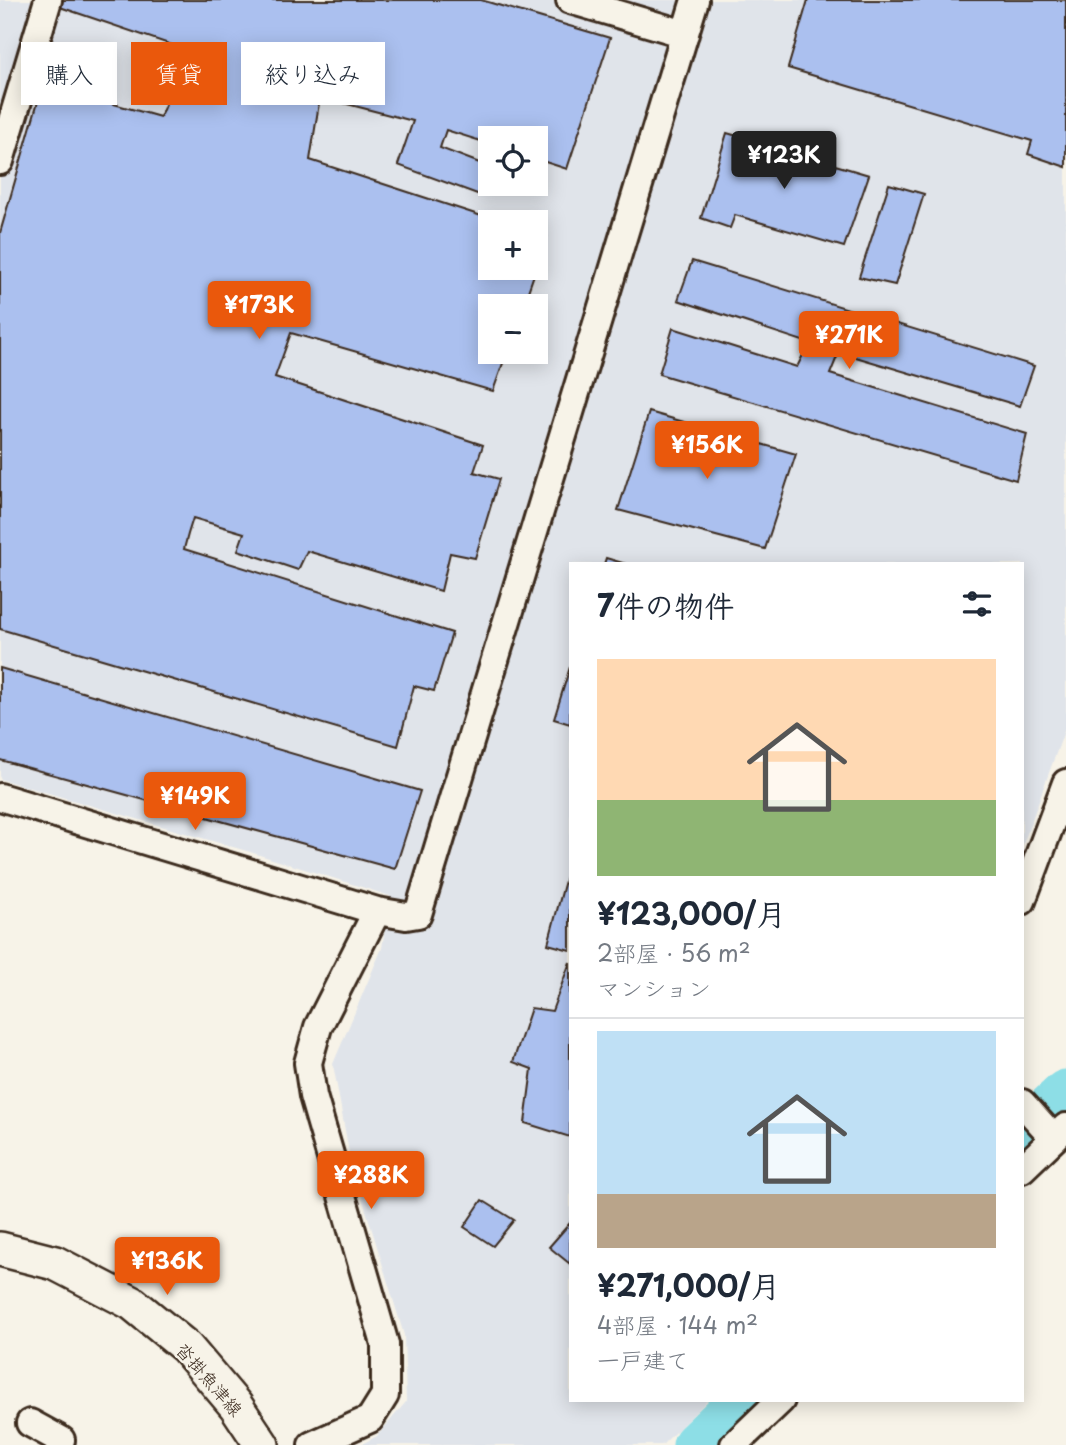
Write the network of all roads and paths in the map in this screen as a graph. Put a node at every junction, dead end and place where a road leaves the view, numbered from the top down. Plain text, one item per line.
1 (48, 0) edge
2 (570, 0) edge
3 (695, 0) edge
4 (685, 34) junction
5 (0, 160) edge
6 (1066, 783) edge
7 (0, 797) edge
8 (1024, 896) edge
9 (377, 911) junction
10 (1024, 1105) edge
11 (1060, 1133) edge
12 (1024, 1167) edge
13 (0, 1249) edge
14 (779, 1402) edge
15 (30, 1423) dead end
16 (59, 1445) edge
17 (262, 1445) edge
18 (312, 1445) edge
19 (734, 1445) edge

1 - 5 street
2 - 4 street
3 - 4 street
4 - 9 street
6 - 8 street
7 - 9 street
9 - 18 street
10 - 11 street
11 - 12 street
13 - 17 main road, 沓掛魚津線
14 - 19 street
15 - 16 street

